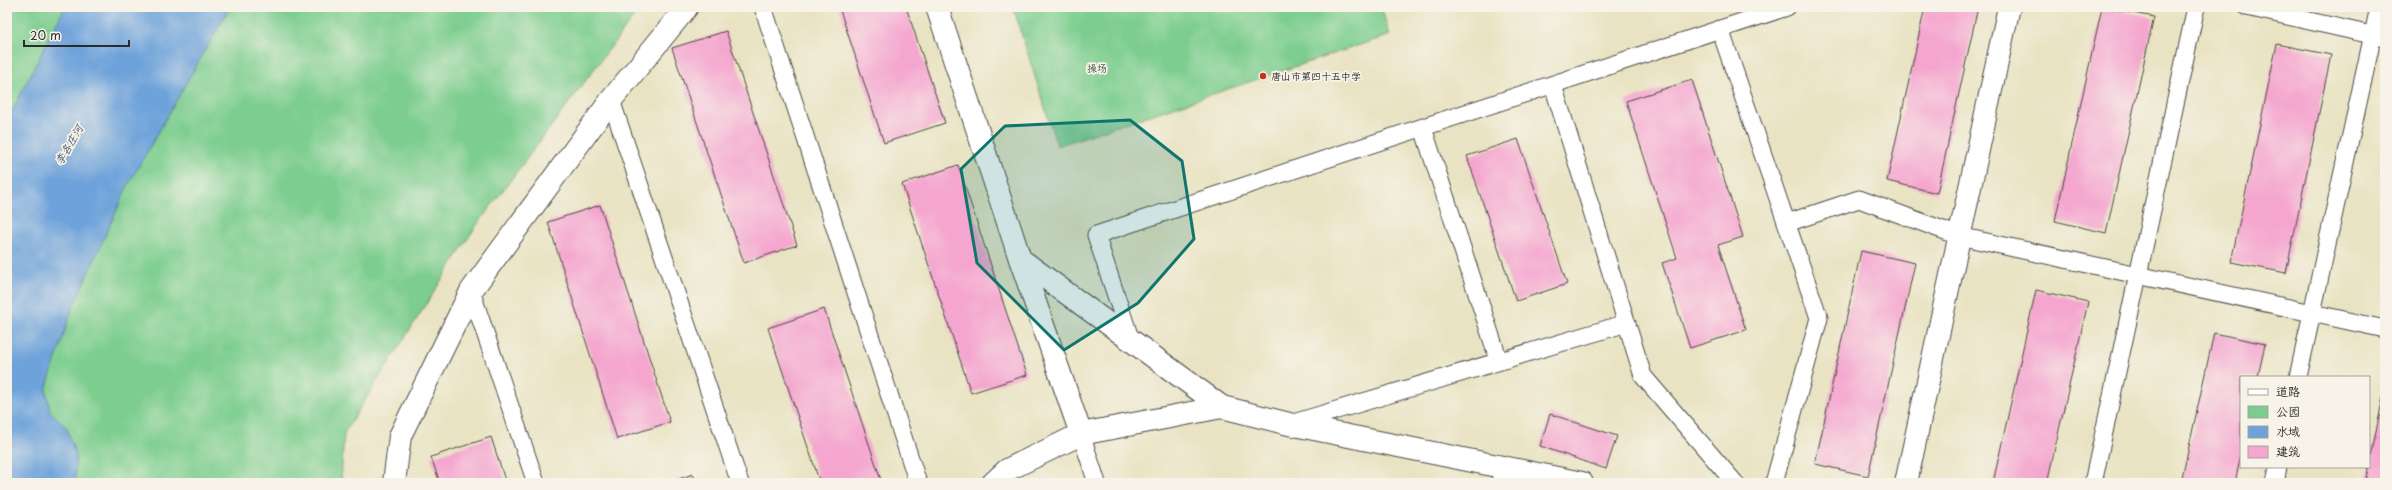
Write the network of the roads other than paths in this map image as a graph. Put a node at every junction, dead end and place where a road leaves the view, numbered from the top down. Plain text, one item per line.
1 (687, 7) edge
2 (763, 7) edge
3 (937, 7) edge
4 (1787, 7) edge
5 (2009, 7) edge
6 (2196, 7) edge
7 (2247, 7) edge
8 (2379, 7) edge
9 (1720, 29) junction
10 (2379, 37) edge
11 (1553, 85) junction
12 (611, 100) junction
13 (1423, 128) junction
14 (1787, 224) junction
15 (1959, 236) junction
16 (1020, 259) junction
17 (2138, 275) junction
18 (471, 291) junction
19 (2312, 313) junction
20 (1627, 323) junction
21 (2385, 329) edge
22 (1131, 341) junction
23 (1499, 361) junction
24 (2298, 376) edge
25 (1222, 407) junction
26 (1289, 424) junction
27 (1082, 434) junction
28 (2278, 468) edge
29 (1501, 475) edge
30 (394, 483) edge
31 (536, 483) edge
32 (740, 483) edge
33 (918, 483) edge
34 (993, 483) edge
35 (1097, 483) edge
36 (1582, 483) edge
37 (1735, 483) edge
38 (1774, 483) edge
39 (1906, 483) edge
40 (2093, 483) edge
41 (2275, 483) edge

1 - 12 street
2 - 33 lane
3 - 16 street
4 - 9 lane
5 - 15 street
6 - 17 lane
7 - 10 lane
8 - 10 lane
9 - 11 lane
9 - 14 lane
10 - 19 lane
11 - 13 lane
11 - 20 lane
12 - 18 street
12 - 32 lane
13 - 22 lane
13 - 23 lane
14 - 15 lane
14 - 38 lane
15 - 17 lane
15 - 39 street
16 - 22 street
16 - 27 street
17 - 19 lane
17 - 40 lane
18 - 30 street
18 - 31 lane
19 - 21 lane
19 - 24 lane
20 - 23 lane
20 - 37 lane
22 - 25 street
23 - 26 lane
25 - 26 street
25 - 27 street
26 - 29 street
27 - 34 street
27 - 35 lane
28 - 41 lane
29 - 36 street

